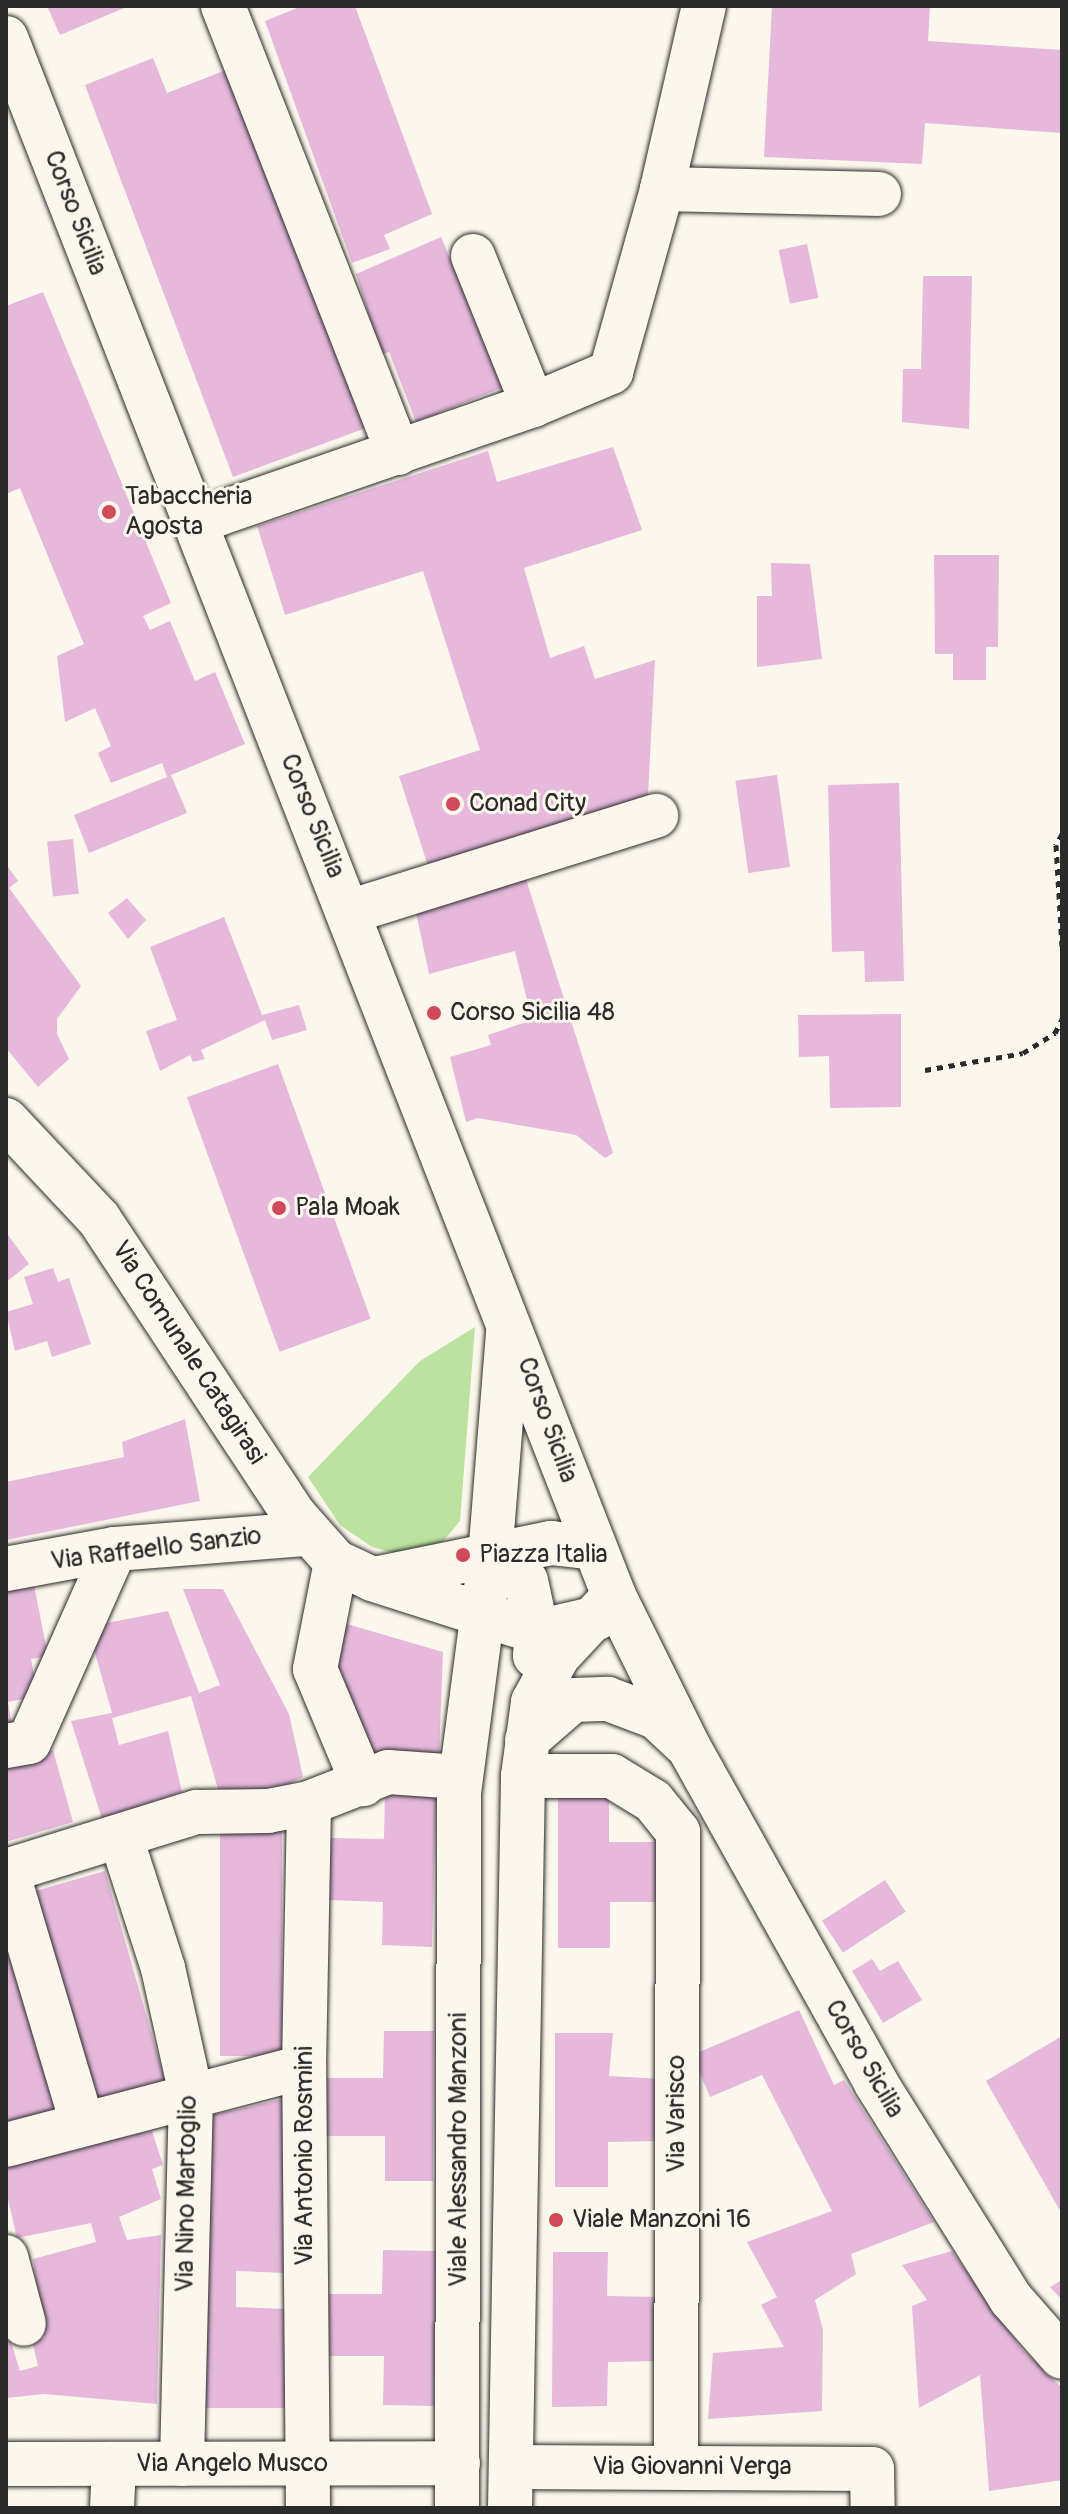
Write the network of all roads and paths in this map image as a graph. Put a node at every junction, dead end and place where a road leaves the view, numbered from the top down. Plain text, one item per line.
1 (704, 6) edge
2 (225, 7) edge
3 (6, 38) edge
4 (662, 189) junction
5 (879, 194) dead end
6 (473, 256) dead end
7 (533, 405) junction
8 (398, 453) junction
9 (195, 522) junction
10 (656, 816) dead end
11 (1062, 834) edge
12 (349, 912) junction
13 (1062, 947) edge
14 (1062, 1019) edge
15 (925, 1070) dead end
16 (6, 1120) edge
17 (509, 1317) junction
18 (595, 1548) junction
19 (115, 1549) junction
20 (490, 1557) junction
21 (338, 1558) junction
22 (6, 1569) edge
23 (606, 1607) junction
24 (482, 1615) junction
25 (547, 1644) junction
26 (608, 1699) junction
27 (528, 1739) junction
28 (6, 1746) edge
29 (688, 1746) junction
30 (452, 1781) junction
31 (363, 1784) junction
32 (309, 1803) junction
33 (121, 1838) junction
34 (7, 1871) edge
35 (304, 2067) junction
36 (191, 2094) junction
37 (82, 2122) junction
38 (6, 2145) edge
39 (6, 2257) edge
40 (24, 2324) dead end
41 (1062, 2357) edge
42 (6, 2464) edge
43 (114, 2464) junction
44 (182, 2464) junction
45 (308, 2464) junction
46 (676, 2466) junction
47 (511, 2480) edge
48 (458, 2481) edge
49 (872, 2488) edge
50 (112, 2508) edge
51 (308, 2508) edge

1 - 4 street
2 - 8 street
3 - 9 street, Corso Sicilia
4 - 5 street
4 - 7 street
6 - 7 street
7 - 8 street
8 - 9 street
9 - 12 street, Corso Sicilia
10 - 12 street
11 - 13 path
12 - 17 street, Corso Sicilia
14 - 15 path
16 - 21 street, Via Comunale Catagirasi
17 - 18 street, Corso Sicilia
17 - 20 street, Viale Alessandro Manzoni
18 - 20 street, Via Raffaello Sanzio
18 - 23 street, Corso Sicilia
19 - 21 street, Via Raffaello Sanzio
19 - 22 street, Via Raffaello Sanzio
19 - 28 street
20 - 21 street, Via Raffaello Sanzio
20 - 24 street, Viale Alessandro Manzoni
20 - 25 street
21 - 24 street
21 - 31 street
23 - 25 street
23 - 29 street, Corso Sicilia
24 - 25 street
24 - 30 street, Viale Alessandro Manzoni
25 - 26 street
25 - 27 street
26 - 27 street
26 - 29 street
27 - 46 street, Via Varisco
27 - 47 street
29 - 41 street, Corso Sicilia
30 - 31 street
30 - 48 street, Viale Alessandro Manzoni
31 - 32 street
32 - 33 street
32 - 35 street, Via Antonio Rosmini
33 - 34 street
33 - 36 street, Via Nino Martoglio
34 - 37 street
35 - 36 street
35 - 45 street, Via Antonio Rosmini
36 - 37 street
36 - 44 street, Via Nino Martoglio
37 - 38 street
39 - 40 street
42 - 43 street, Via Angelo Musco
43 - 44 street, Via Angelo Musco
43 - 50 street
44 - 45 street, Via Angelo Musco
45 - 48 street, Via Angelo Musco
45 - 51 street, Via Antonio Rosmini
46 - 47 street, Via Giovanni Verga
46 - 49 street, Via Giovanni Verga
47 - 48 street, Via Angelo Musco

